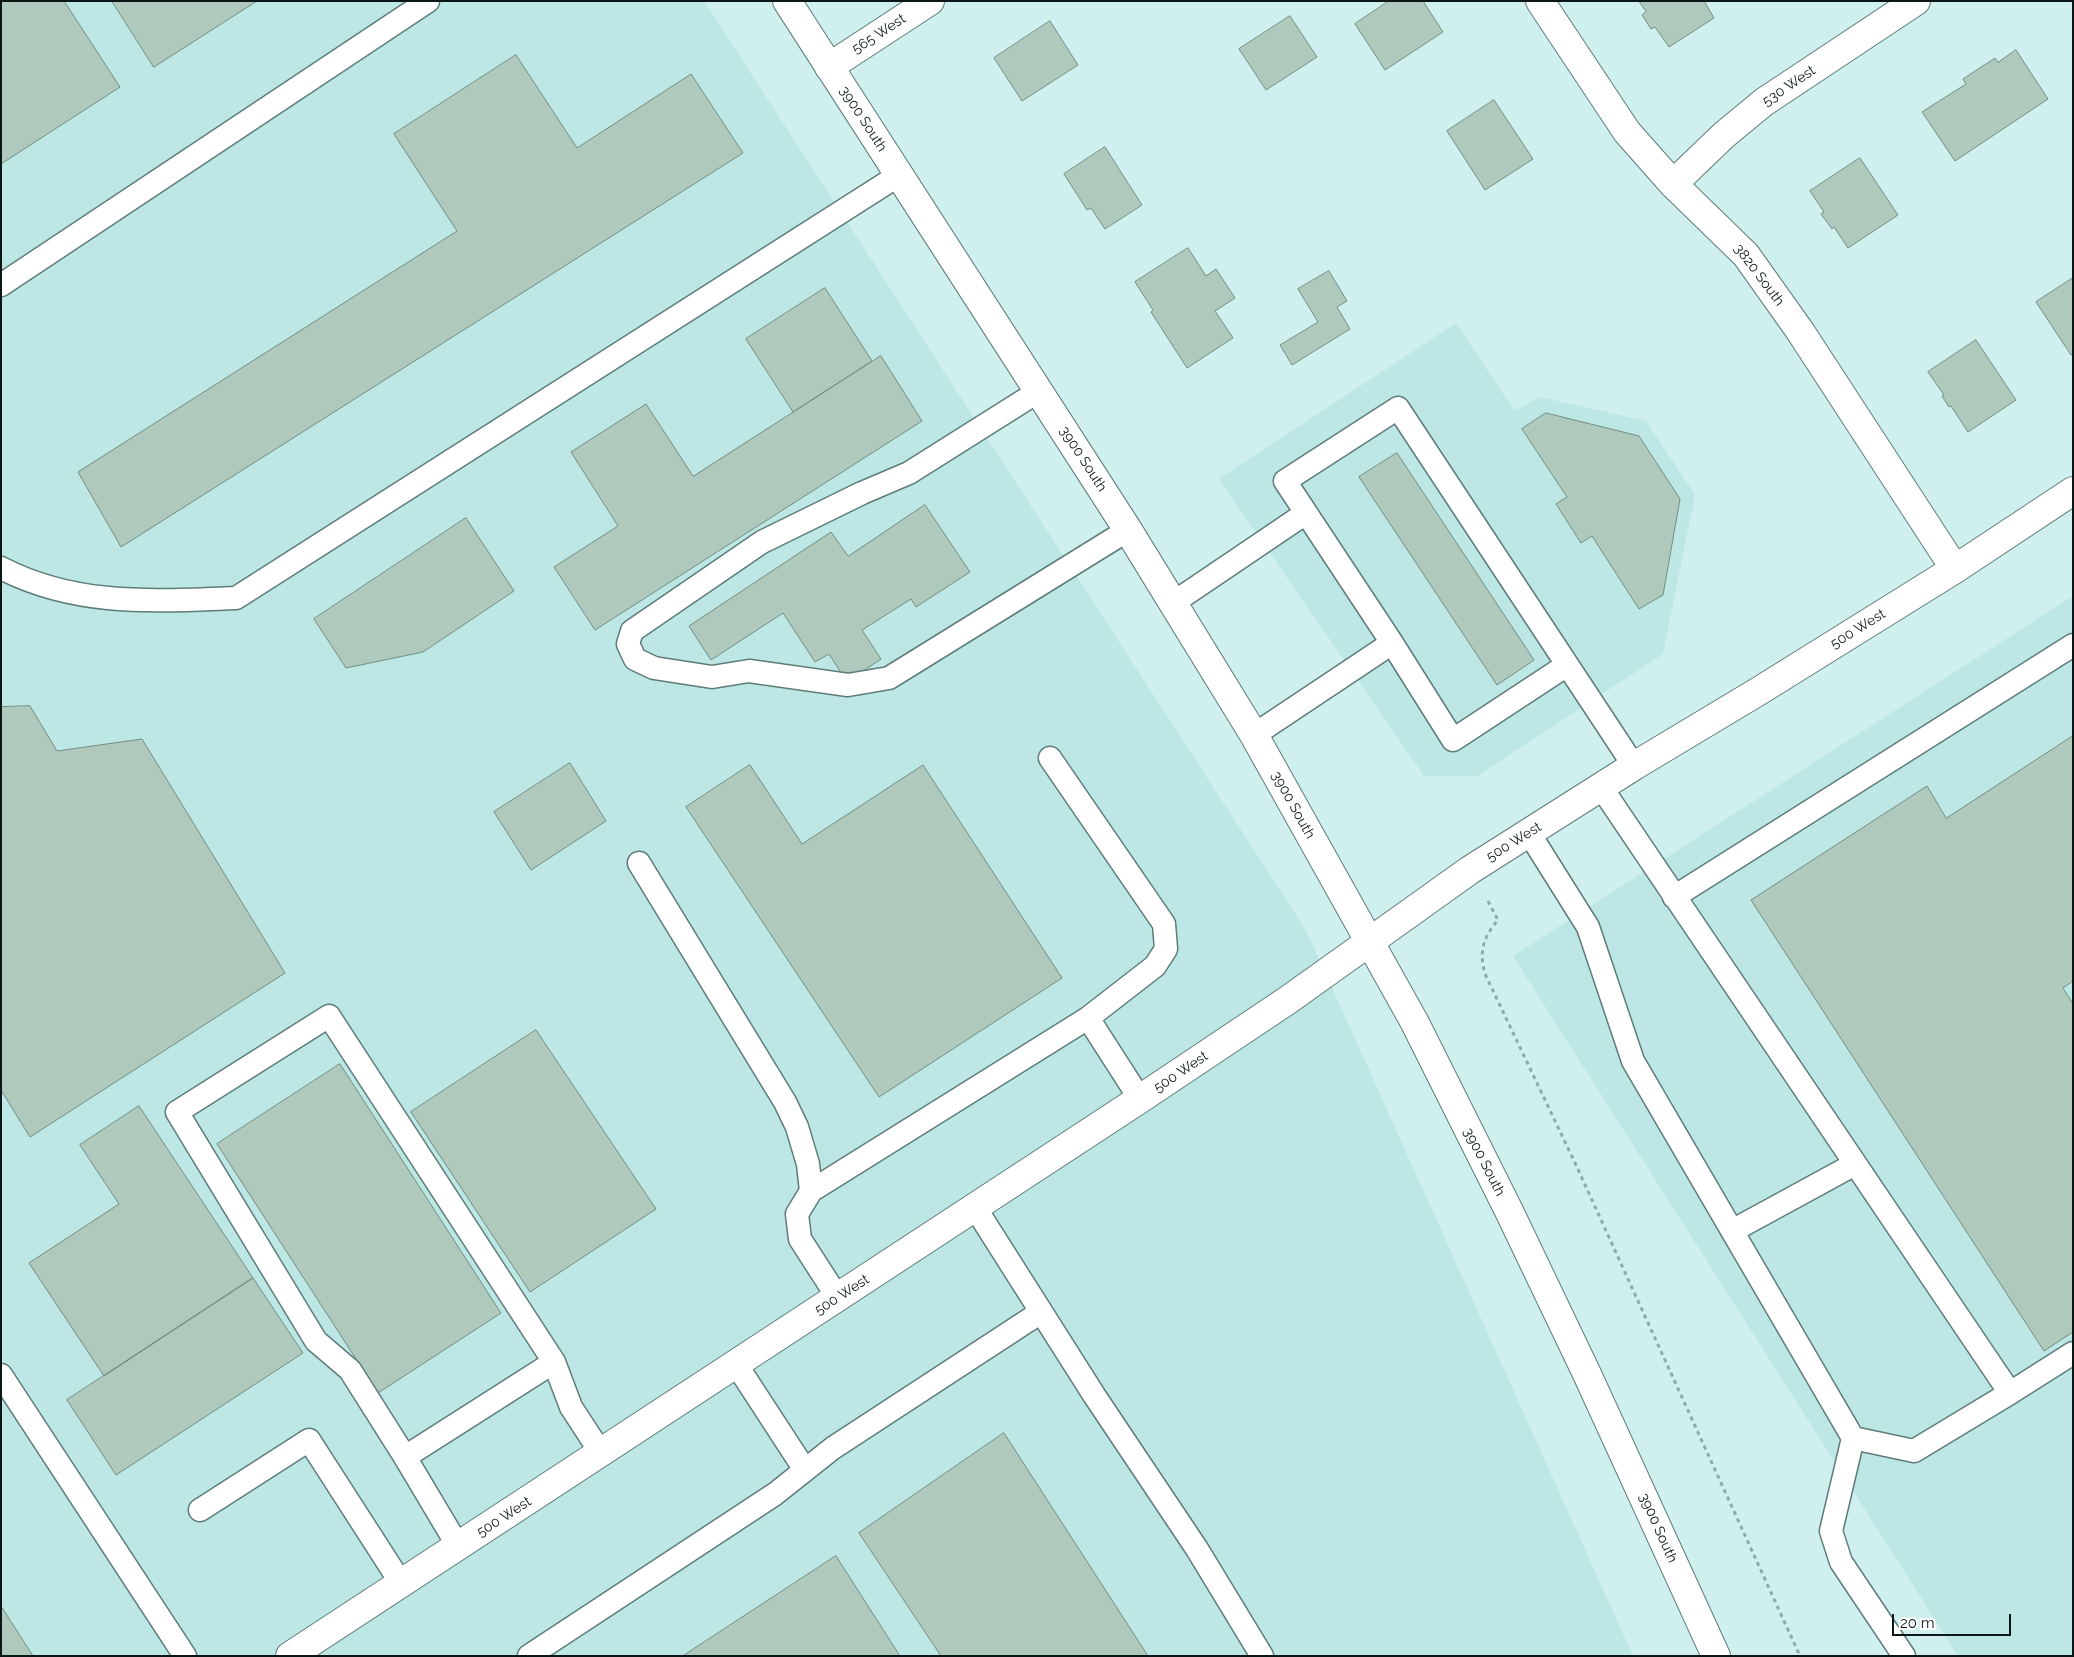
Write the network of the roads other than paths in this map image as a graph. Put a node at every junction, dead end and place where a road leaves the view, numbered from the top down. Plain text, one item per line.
1 (428, 1) edge
2 (787, 1) edge
3 (930, 1) edge
4 (1540, 1) edge
5 (1916, 1) edge
6 (829, 67) junction
7 (899, 175) junction
8 (1674, 184) junction
9 (1, 285) edge
10 (1039, 391) junction
11 (2073, 491) edge
12 (1306, 513) junction
13 (1128, 530) junction
14 (1, 568) edge
15 (1955, 568) junction
16 (1173, 603) junction
17 (1392, 643) junction
18 (2073, 645) edge
19 (1567, 665) junction
20 (1254, 735) junction
21 (1050, 758) dead end
22 (1634, 766) junction
23 (1601, 787) junction
24 (1530, 833) junction
25 (639, 863) dead end
26 (1674, 897) junction
27 (1370, 942) junction
28 (1088, 1018) junction
29 (1140, 1099) junction
30 (1855, 1164) junction
31 (811, 1191) junction
32 (976, 1208) junction
33 (1732, 1231) junction
34 (838, 1298) junction
35 (1041, 1312) junction
36 (2073, 1353) edge
37 (554, 1362) junction
38 (736, 1364) junction
39 (1, 1375) edge
40 (2010, 1393) junction
41 (1853, 1438) junction
42 (601, 1453) junction
43 (405, 1457) junction
44 (805, 1470) junction
45 (200, 1510) dead end
46 (458, 1546) junction
47 (401, 1584) junction
48 (185, 1656) edge
49 (290, 1656) edge
50 (529, 1656) edge
51 (1262, 1656) edge
52 (1716, 1656) edge
53 (1904, 1656) edge

1 - 9 lane
2 - 6 main road, 3900 South
3 - 6 main road, 565 West
4 - 8 main road, 3820 South
5 - 8 main road, 530 West
6 - 7 main road, 3900 South
7 - 10 main road, 3900 South
7 - 14 lane
8 - 15 main road, 3820 South
10 - 13 main road, 3900 South
10 - 13 lane
11 - 15 main road, 500 West
12 - 16 lane
12 - 17 lane
12 - 19 lane
13 - 16 main road, 3900 South
15 - 22 main road, 500 West
16 - 20 main road, 3900 South
17 - 19 lane
17 - 20 lane
18 - 26 lane
19 - 22 lane
20 - 27 main road, 3900 South
21 - 28 lane
22 - 23 main road, 500 West
23 - 24 main road, 500 West
23 - 26 lane
24 - 27 main road, 500 West
24 - 33 lane
25 - 31 lane
26 - 30 lane
27 - 29 main road, 500 West
27 - 52 main road, 3900 South
28 - 29 lane
28 - 31 lane
29 - 32 main road, 500 West
30 - 33 lane
30 - 40 lane
31 - 34 lane
32 - 34 main road, 500 West
32 - 35 lane
33 - 41 lane
34 - 38 main road, 500 West
35 - 44 lane
35 - 51 lane
36 - 40 lane
37 - 42 lane
37 - 43 lane
37 - 43 lane
38 - 42 main road, 500 West
38 - 44 lane
39 - 48 lane
40 - 41 lane
41 - 53 lane
42 - 46 main road, 500 West
43 - 46 lane
44 - 50 lane
45 - 47 lane
46 - 47 main road, 500 West
47 - 49 main road, 500 West

